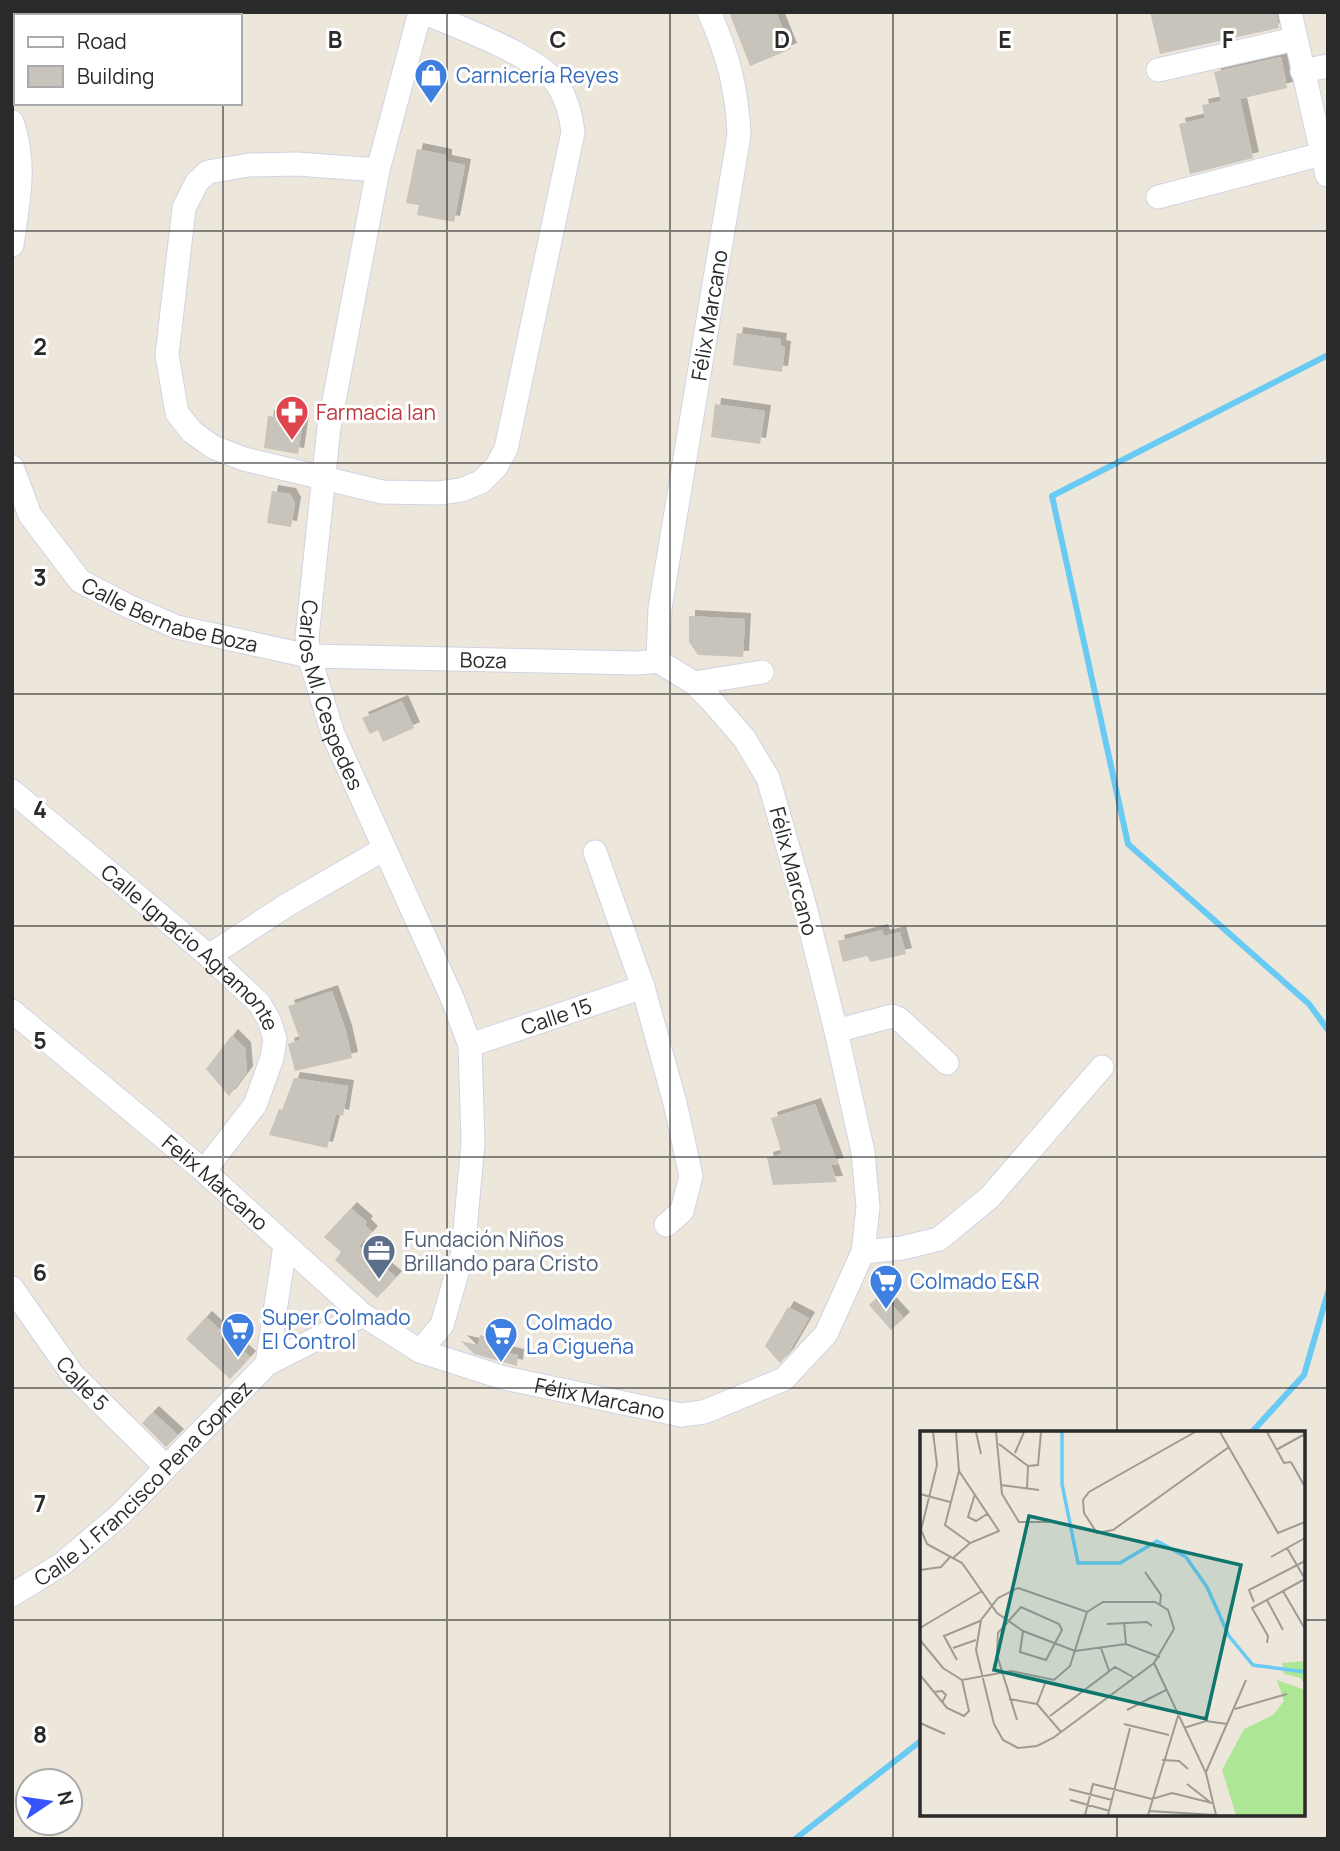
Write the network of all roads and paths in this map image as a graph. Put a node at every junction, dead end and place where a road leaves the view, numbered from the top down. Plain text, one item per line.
1 (421, 12) edge
2 (709, 12) edge
3 (1290, 12) edge
4 (1295, 39) junction
5 (1328, 66) edge
6 (1158, 70) dead end
7 (1302, 71) junction
8 (12, 122) edge
9 (1324, 164) edge
10 (378, 170) junction
11 (1158, 197) dead end
12 (12, 245) edge
13 (12, 467) edge
14 (323, 479) junction
15 (309, 656) junction
16 (658, 661) junction
17 (762, 672) dead end
18 (694, 683) junction
19 (12, 791) edge
20 (384, 849) junction
21 (595, 852) dead end
22 (209, 956) junction
23 (643, 986) junction
24 (12, 1011) edge
25 (836, 1031) junction
26 (470, 1045) junction
27 (947, 1063) dead end
28 (1102, 1067) dead end
29 (204, 1171) junction
30 (666, 1226) dead end
31 (285, 1246) junction
32 (863, 1252) junction
33 (12, 1289) edge
34 (363, 1315) junction
35 (420, 1351) junction
36 (267, 1364) junction
37 (166, 1467) junction
38 (12, 1595) edge

1 - 10 street, Carlos Ml. Cespedes
1 - 14 street
2 - 16 street, Félix Marcano
3 - 4 street
4 - 6 street
4 - 7 street
5 - 7 street
7 - 9 street
8 - 12 street
9 - 11 street
10 - 14 street, Carlos Ml. Cespedes
10 - 14 street
13 - 15 street, Calle Bernabe Boza
14 - 15 street, Carlos Ml. Cespedes
15 - 16 street, Boza
15 - 20 street, Carlos Ml. Cespedes
16 - 18 street, Félix Marcano
17 - 18 street
18 - 25 street, Félix Marcano
19 - 22 street, Calle Ignacio Agramonte
20 - 22 street
20 - 26 street, Carlos Ml. Cespedes
21 - 23 street
22 - 29 street, Calle Ignacio Agramonte
23 - 26 street, Calle 15
23 - 30 street
24 - 29 street, Felix Marcano
25 - 27 street
25 - 32 street, Félix Marcano
26 - 35 street, Carlos Ml. Cespedes
28 - 32 street
29 - 31 street, Felix Marcano
31 - 34 street, Felix Marcano
31 - 36 street, Calle J. Francisco Pena Gomez
32 - 35 street, Félix Marcano
33 - 37 street, Calle 5
34 - 35 street, Felix Marcano
34 - 36 street, Calle J. Francisco Pena Gomez
36 - 37 street, Calle J. Francisco Pena Gomez
37 - 38 street, Calle J. Francisco Pena Gomez

